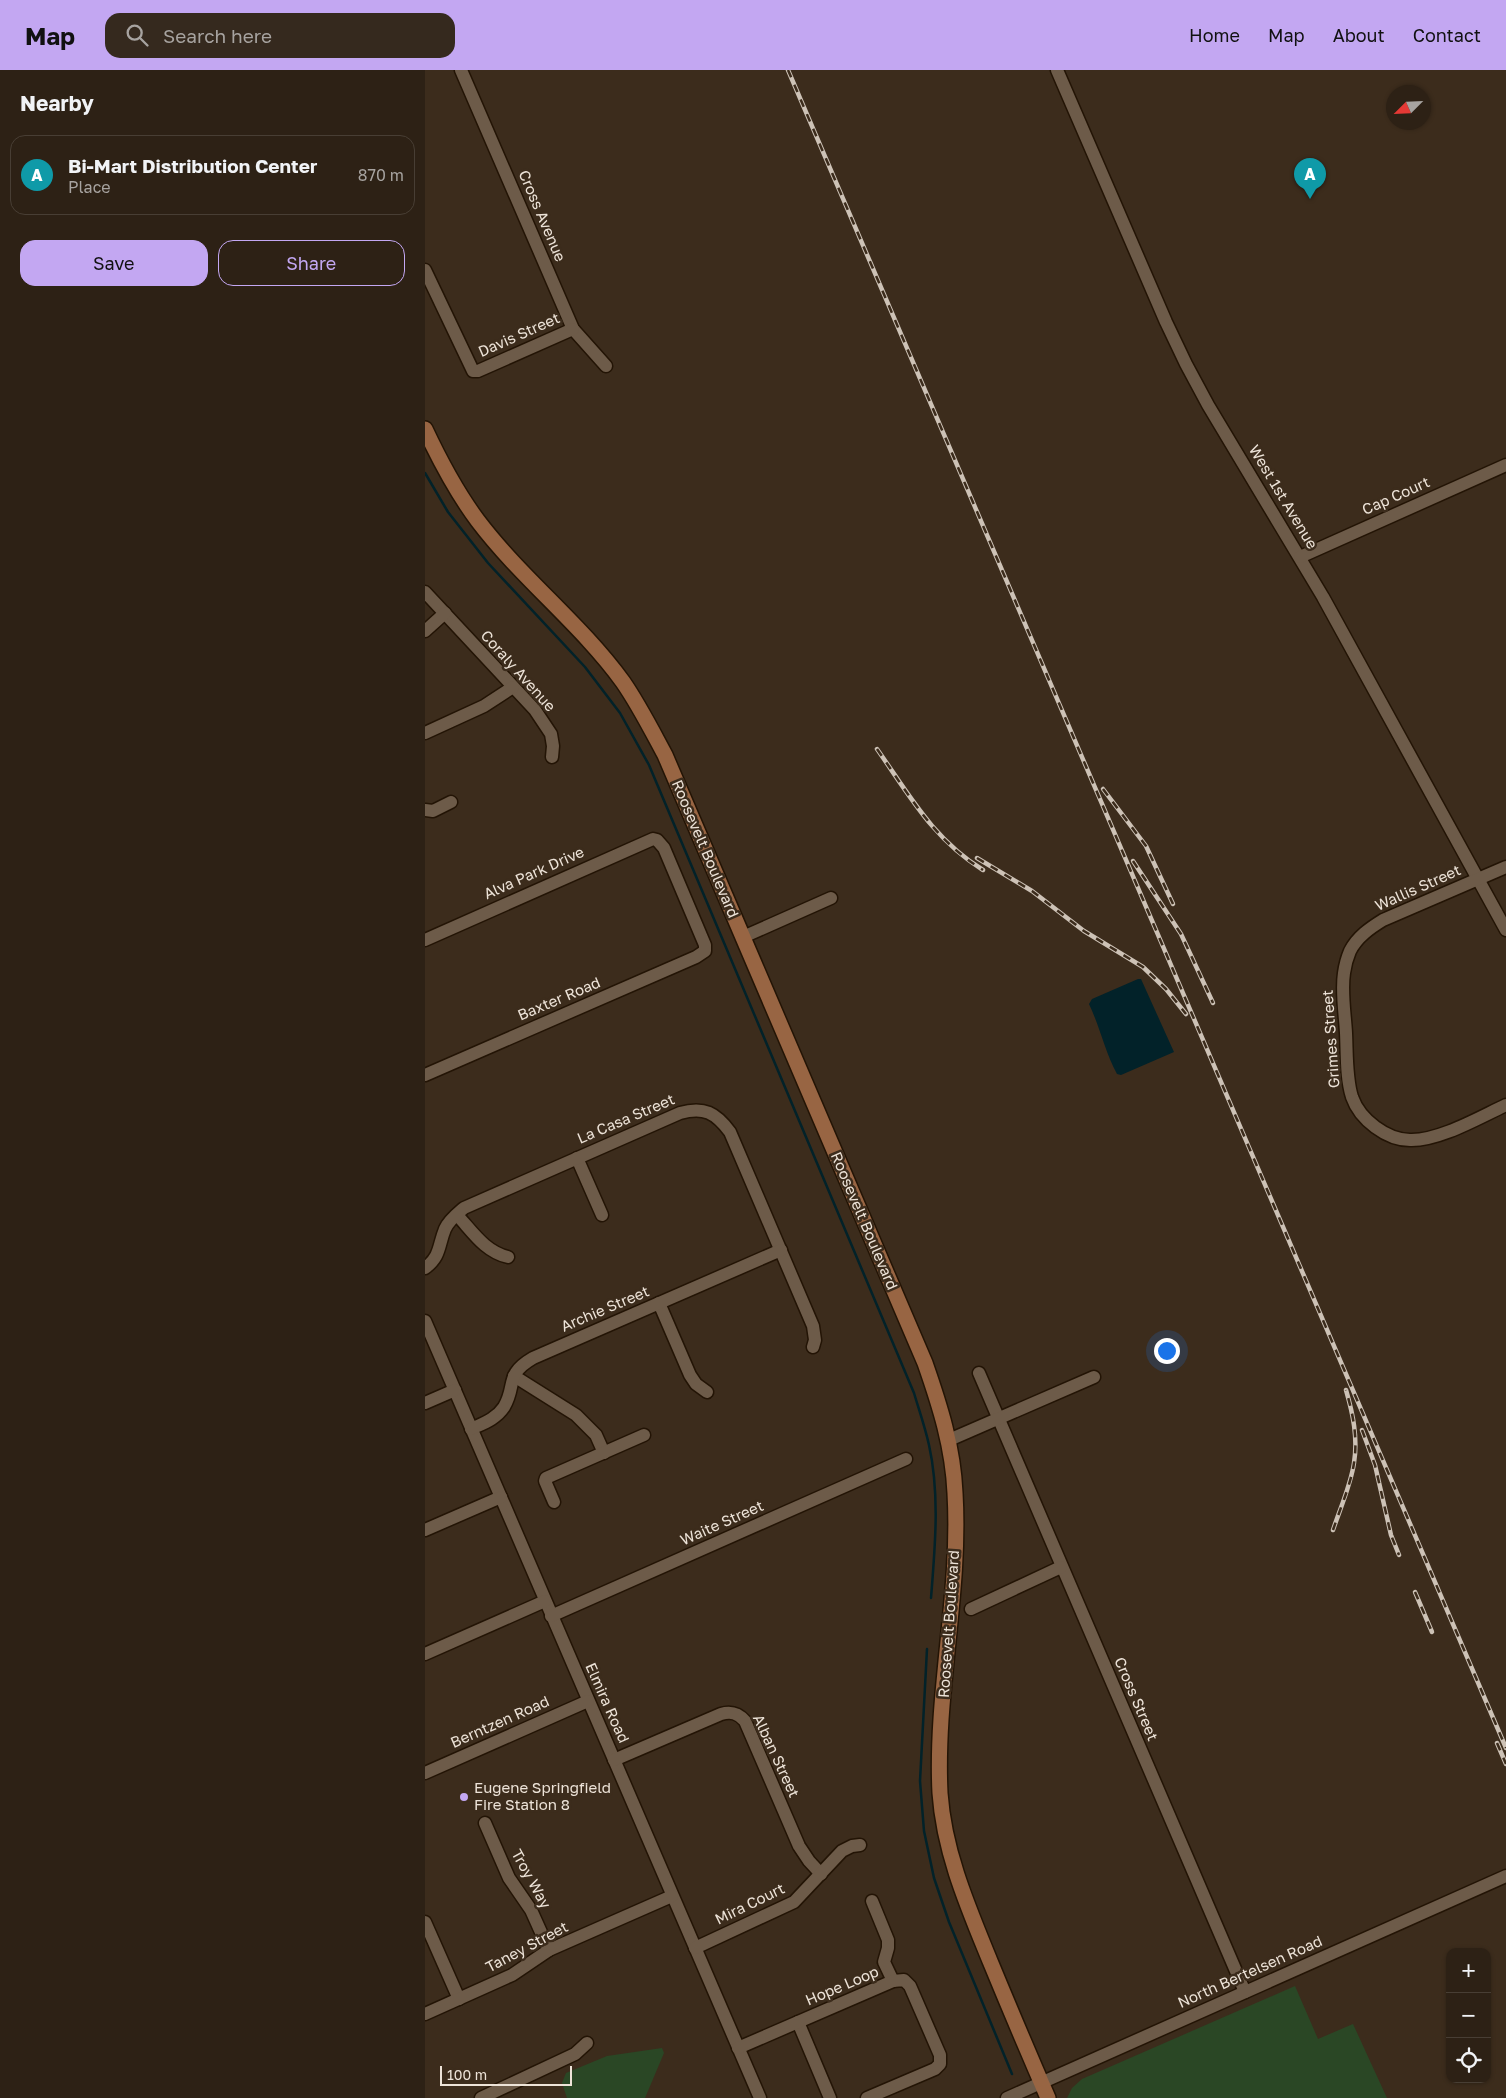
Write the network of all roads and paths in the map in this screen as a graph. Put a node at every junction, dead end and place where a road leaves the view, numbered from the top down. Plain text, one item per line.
1 (461, 70) edge
2 (1057, 70) edge
3 (425, 270) edge
4 (573, 329) junction
5 (606, 366) dead end
6 (425, 429) edge
7 (1506, 465) edge
8 (1300, 557) junction
9 (425, 592) edge
10 (445, 614) junction
11 (425, 631) edge
12 (513, 687) junction
13 (425, 733) edge
14 (553, 756) dead end
15 (451, 802) dead end
16 (425, 810) edge
17 (1506, 867) edge
18 (1478, 879) junction
19 (831, 898) dead end
20 (1506, 930) edge
21 (743, 937) junction
22 (425, 940) edge
23 (1351, 950) joint
24 (705, 951) joint
25 (425, 1075) edge
26 (1506, 1105) edge
27 (577, 1158) junction
28 (457, 1214) junction
29 (602, 1215) dead end
30 (781, 1250) junction
31 (508, 1257) dead end
32 (425, 1268) edge
33 (659, 1303) junction
34 (425, 1321) edge
35 (813, 1348) dead end
36 (979, 1373) dead end
37 (514, 1376) junction
38 (1094, 1377) dead end
39 (455, 1390) junction
40 (707, 1392) dead end
41 (425, 1403) edge
42 (999, 1419) junction
43 (471, 1429) junction
44 (644, 1435) dead end
45 (949, 1440) junction
46 (603, 1453) junction
47 (906, 1460) dead end
48 (501, 1498) junction
49 (554, 1502) dead end
50 (425, 1530) edge
51 (1061, 1567) junction
52 (545, 1601) junction
53 (971, 1609) dead end
54 (551, 1616) junction
55 (425, 1654) edge
56 (589, 1702) junction
57 (614, 1760) junction
58 (425, 1773) edge
59 (485, 1823) dead end
60 (860, 1845) dead end
61 (821, 1874) junction
62 (1506, 1876) edge
63 (672, 1896) junction
64 (872, 1901) dead end
65 (425, 1922) edge
66 (695, 1948) junction
67 (549, 1950) junction
68 (893, 1981) junction
69 (1245, 1992) junction
70 (459, 1999) junction
71 (425, 2014) edge
72 (798, 2022) junction
73 (587, 2043) dead end
74 (739, 2048) junction
75 (1041, 2083) junction
76 (481, 2098) edge
77 (760, 2098) edge
78 (831, 2098) edge
79 (867, 2098) edge
80 (1007, 2098) edge
81 (1047, 2098) edge

1 - 4 street, Cross Avenue
2 - 8 street, West 1st Avenue
3 - 4 street, Davis Street
4 - 5 street, Cross Avenue
6 - 21 main road, Roosevelt Boulevard
7 - 8 street, Cap Court
8 - 18 street, West 1st Avenue
9 - 10 street, Coraly Avenue
10 - 11 street
10 - 12 street, Coraly Avenue
12 - 13 street
12 - 14 street, Coraly Avenue
15 - 16 street
17 - 18 street, Wallis Street
18 - 20 street, West 1st Avenue
18 - 23 street, Wallis Street
19 - 21 street
21 - 45 main road, Roosevelt Boulevard
22 - 24 street, Alva Park Drive
23 - 26 street, Grimes Street
24 - 25 street, Baxter Road
27 - 28 street, La Casa Street
27 - 29 street
27 - 30 street, La Casa Street
28 - 31 street
28 - 32 street, La Casa Street
30 - 33 street, Archie Street
30 - 35 street, La Casa Street
33 - 37 street, Archie Street
33 - 40 street
34 - 39 street, Elmira Road
36 - 42 street, Cross Street
37 - 43 street, Archie Street
37 - 46 street
38 - 42 street
39 - 41 street
39 - 43 street, Elmira Road
42 - 45 street
42 - 51 street, Cross Street
43 - 48 street, Elmira Road
44 - 46 street
45 - 75 main road, Roosevelt Boulevard
46 - 49 street
47 - 54 street, Waite Street
48 - 50 street
48 - 52 street, Elmira Road
51 - 53 street
51 - 69 street, Cross Street
52 - 54 street, Elmira Road
52 - 55 street
54 - 56 street, Elmira Road
56 - 57 street, Elmira Road
56 - 58 street, Berntzen Road
57 - 61 street, Alban Street
57 - 63 street, Elmira Road
59 - 67 street, Troy Way
60 - 61 street, Mira Court
61 - 66 street, Mira Court
62 - 69 street, North Bertelsen Road
63 - 66 street, Elmira Road
63 - 67 street, Taney Street
64 - 68 street
65 - 70 street
66 - 74 street, Elmira Road
67 - 70 street, Taney Street
68 - 72 street, Hope Loop
68 - 79 street, Hope Loop
69 - 75 street, North Bertelsen Road
70 - 71 street, Taney Street
72 - 74 street, Hope Loop
72 - 78 street, Hope Loop
73 - 76 street
74 - 77 street, Elmira Road
75 - 80 street, North Bertelsen Road
75 - 81 main road, Roosevelt Boulevard

